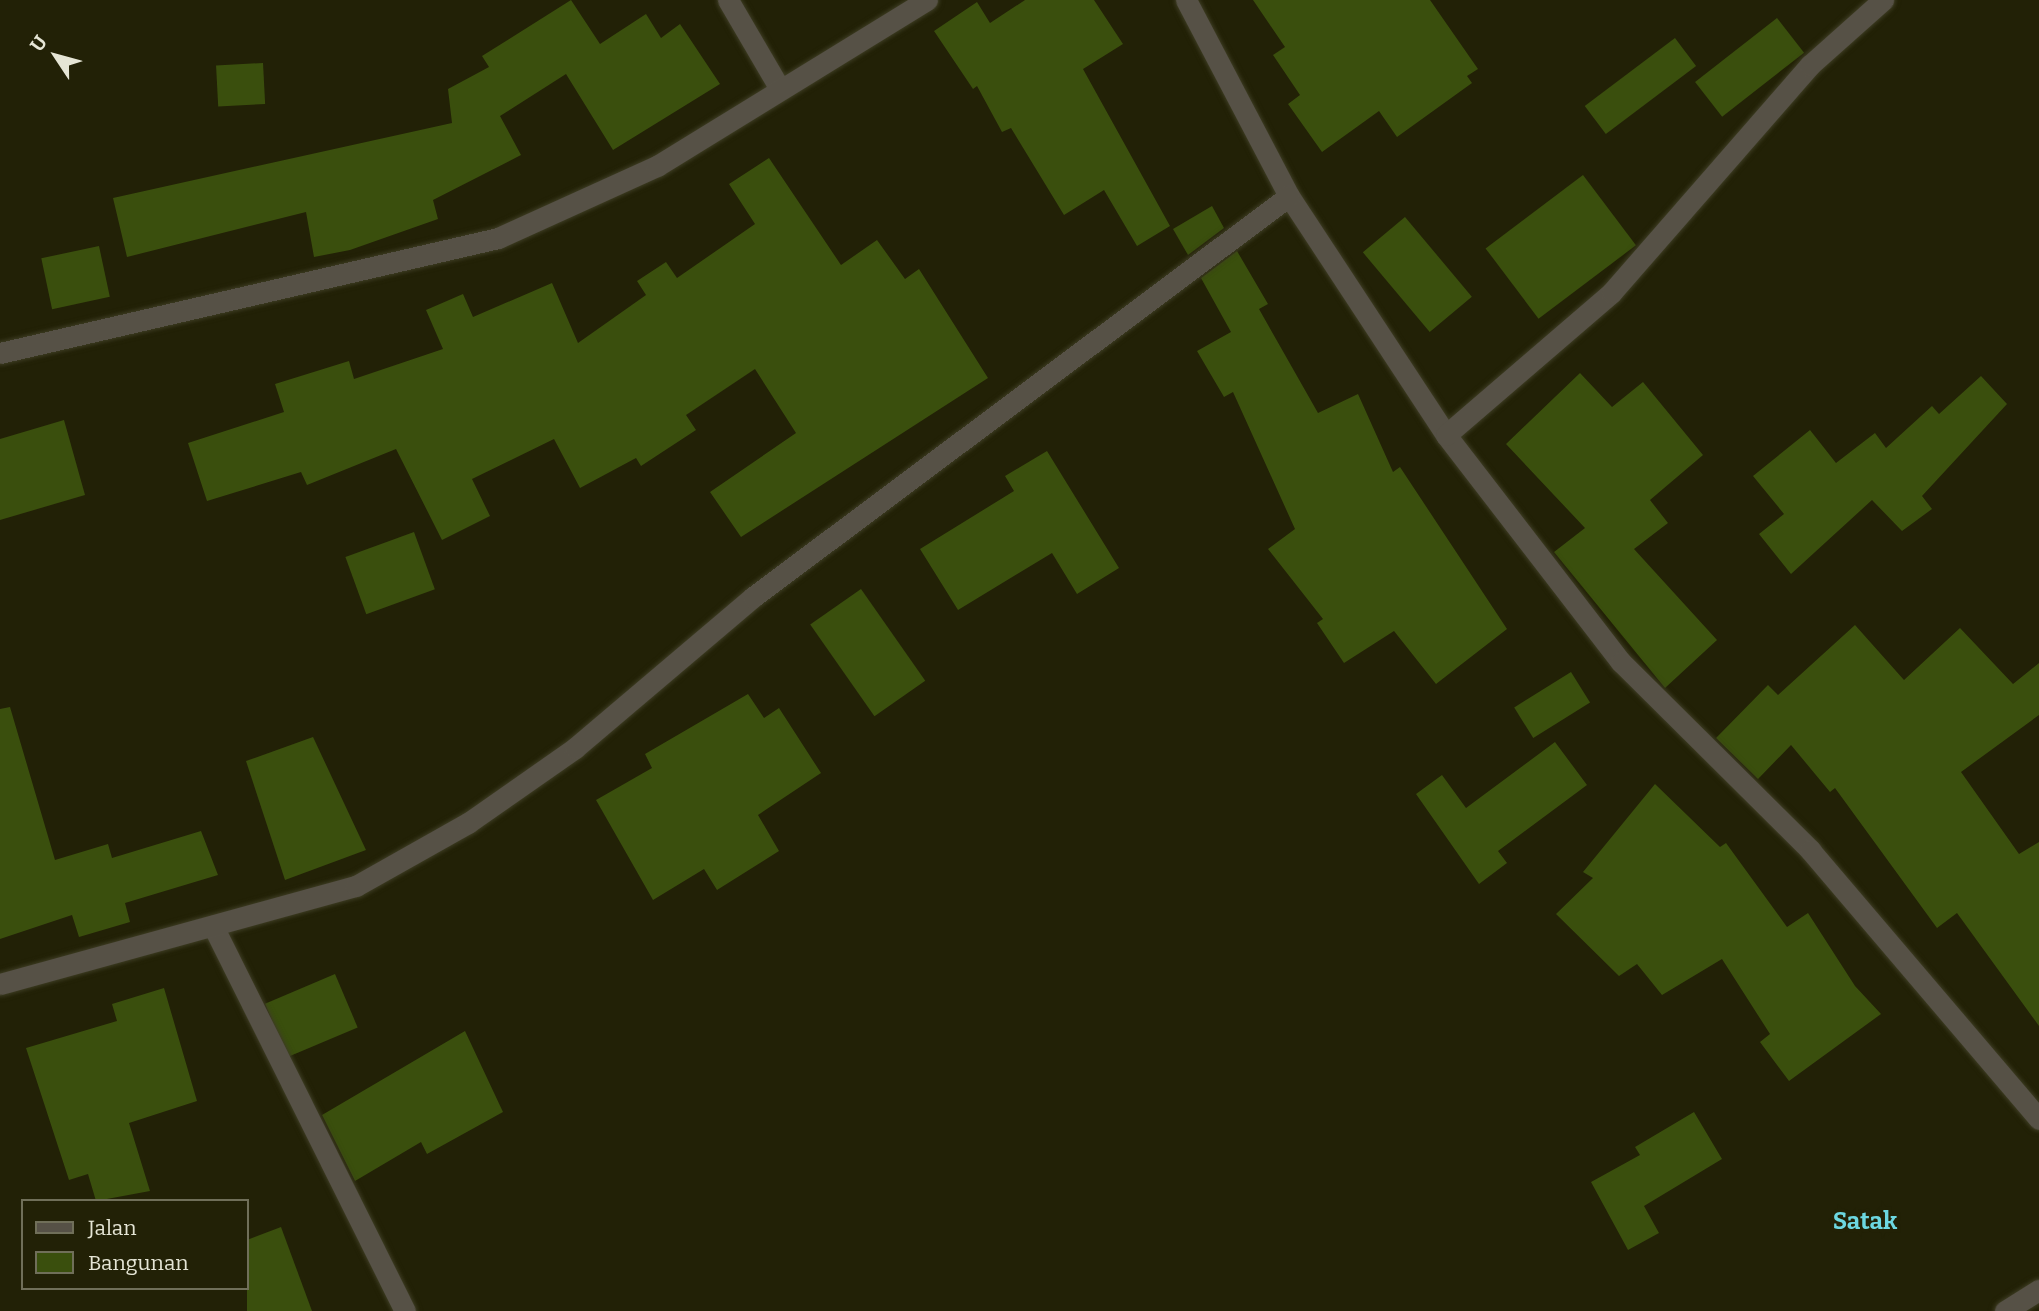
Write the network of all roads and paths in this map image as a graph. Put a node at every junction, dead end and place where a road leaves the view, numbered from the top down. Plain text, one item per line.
1 (729, 0) edge
2 (927, 0) edge
3 (1186, 0) edge
4 (1883, 0) edge
5 (780, 89) junction
6 (1289, 197) junction
7 (0, 353) edge
8 (1446, 435) junction
9 (214, 926) junction
10 (0, 984) edge
11 (2039, 1119) edge
12 (2039, 1290) edge
13 (405, 1311) edge
14 (2005, 1311) edge

1 - 5 street
2 - 5 street
3 - 6 street
4 - 8 street
5 - 7 street
6 - 8 street
6 - 9 street
8 - 11 street
9 - 10 street
9 - 13 street
12 - 14 street

